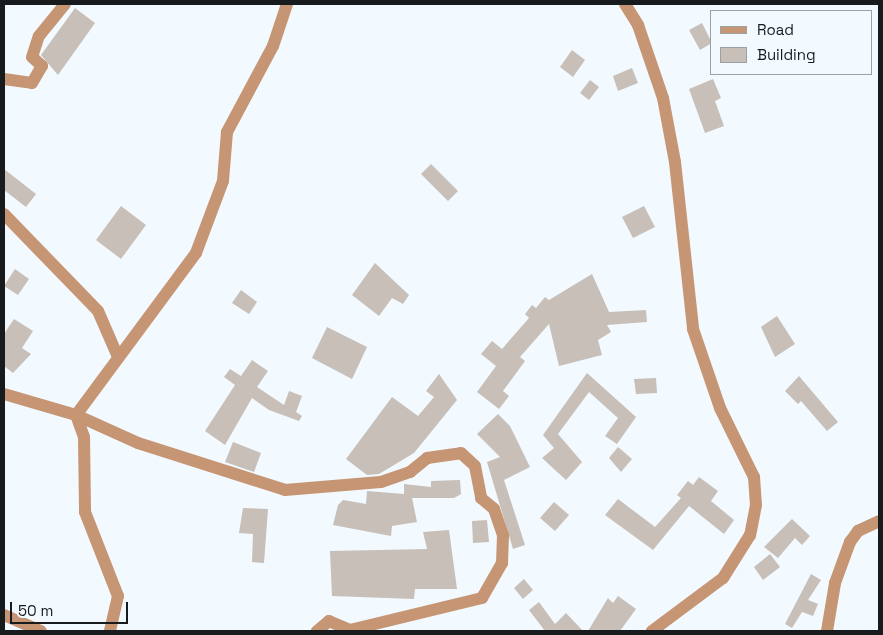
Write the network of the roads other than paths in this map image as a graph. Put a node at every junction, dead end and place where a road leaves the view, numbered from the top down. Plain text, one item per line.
1 (66, 4) edge
2 (287, 4) edge
3 (625, 4) edge
4 (4, 79) edge
5 (4, 214) edge
6 (118, 357) junction
7 (4, 394) edge
8 (76, 415) junction
9 (879, 521) edge
10 (4, 615) edge
11 (41, 631) edge
12 (110, 631) edge
13 (317, 631) edge
14 (652, 631) edge
15 (827, 631) edge

1 - 4 street
2 - 6 street
3 - 14 street
5 - 6 street
6 - 8 street
7 - 8 street
8 - 12 street
8 - 13 street
9 - 15 street
10 - 11 street

